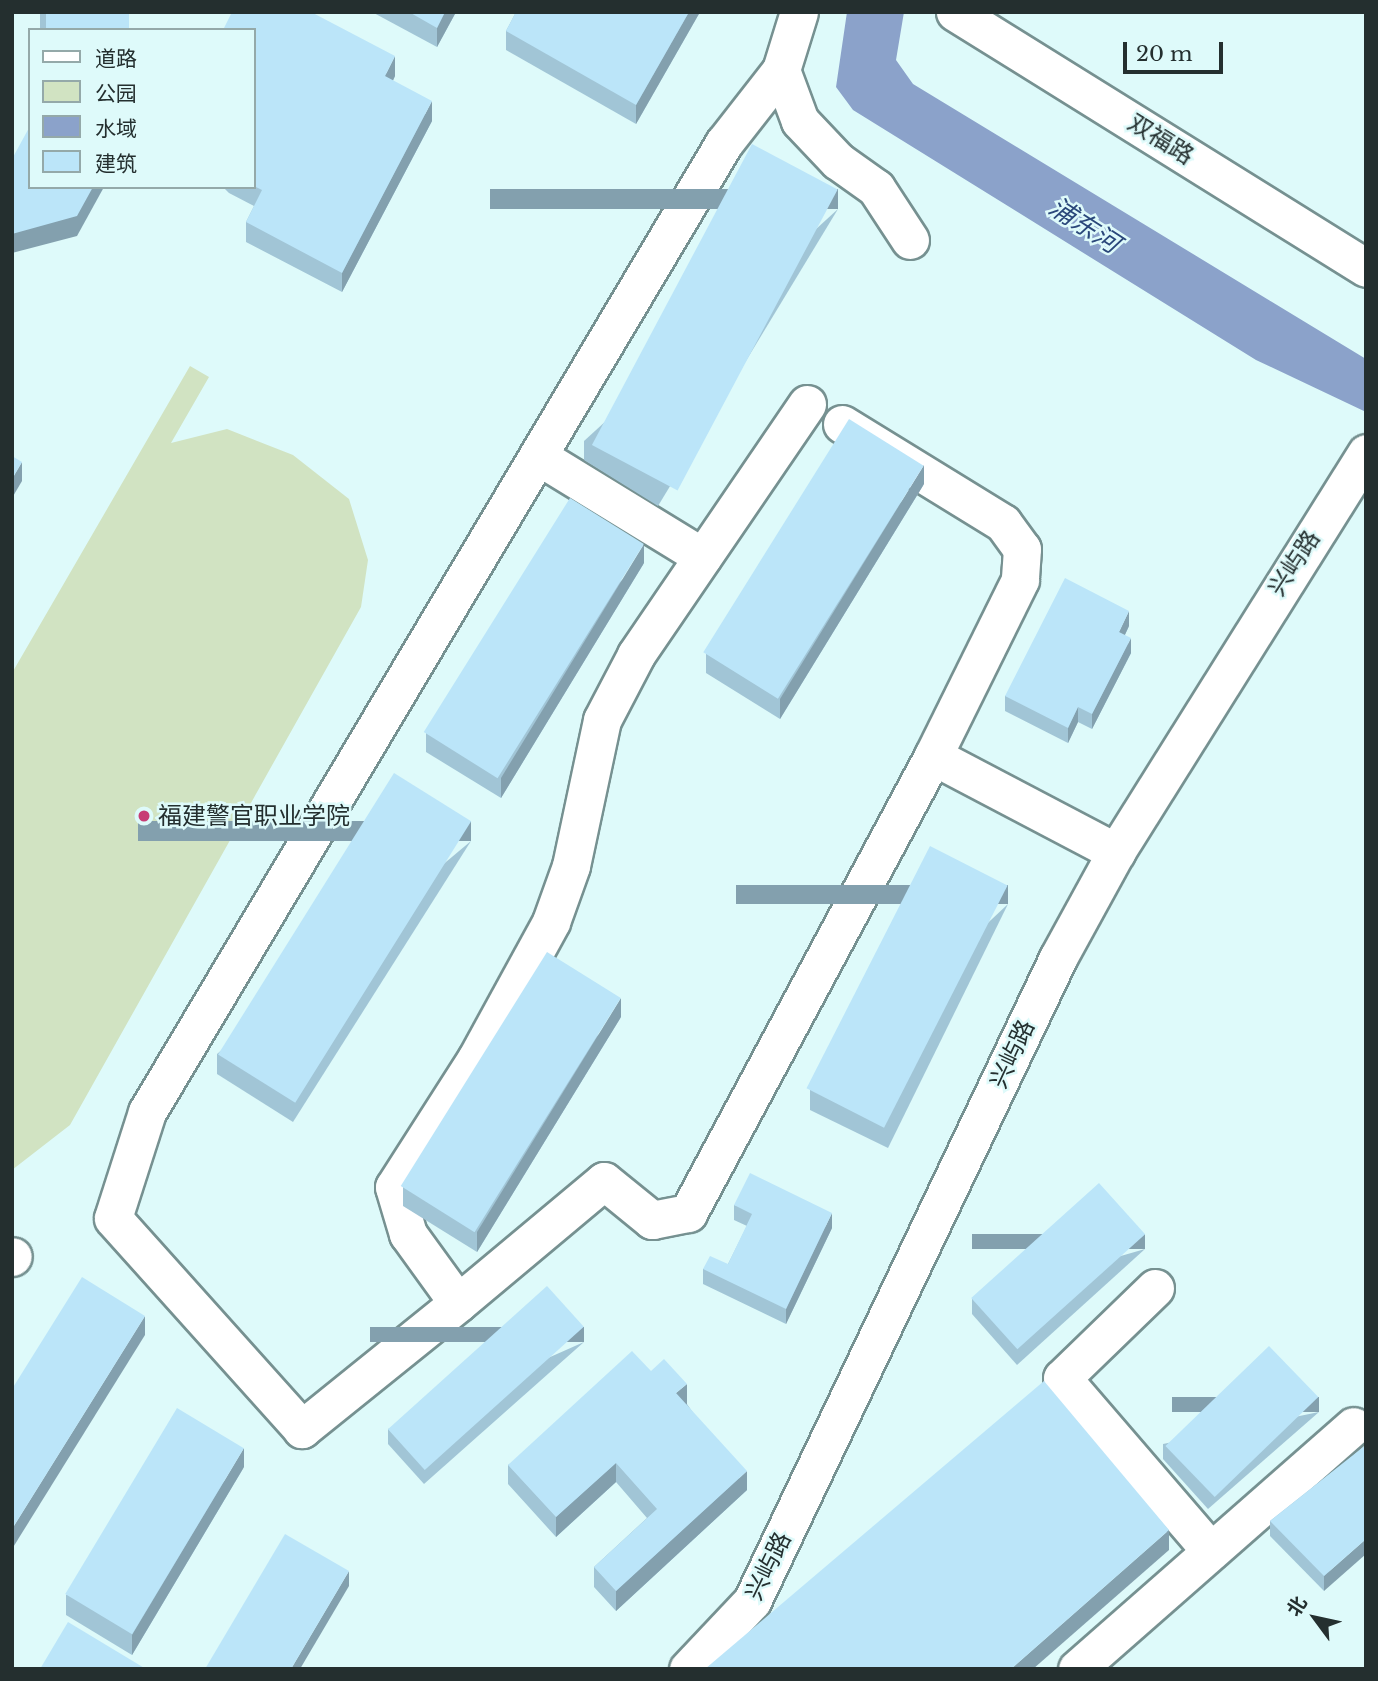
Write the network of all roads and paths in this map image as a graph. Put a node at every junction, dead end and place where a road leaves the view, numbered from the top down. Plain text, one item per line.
1 (799, 12) edge
2 (955, 12) edge
3 (781, 70) junction
4 (910, 240) dead end
5 (1366, 268) edge
6 (807, 404) dead end
7 (842, 424) edge
8 (1366, 453) edge
9 (538, 456) junction
10 (703, 557) junction
11 (933, 756) junction
12 (1116, 852) junction
13 (1155, 1288) dead end
14 (458, 1303) junction
15 (1354, 1426) dead end
16 (1210, 1552) junction
17 (688, 1669) edge
18 (1077, 1669) edge

1 - 3 street
2 - 5 street, 双福路
3 - 4 street
3 - 9 street
6 - 10 street
7 - 11 street
8 - 12 street, 兴屿路
9 - 10 street
9 - 14 street
10 - 14 street
11 - 12 street
11 - 14 street
12 - 17 street, 兴屿路
13 - 16 street
15 - 16 street
16 - 18 street

